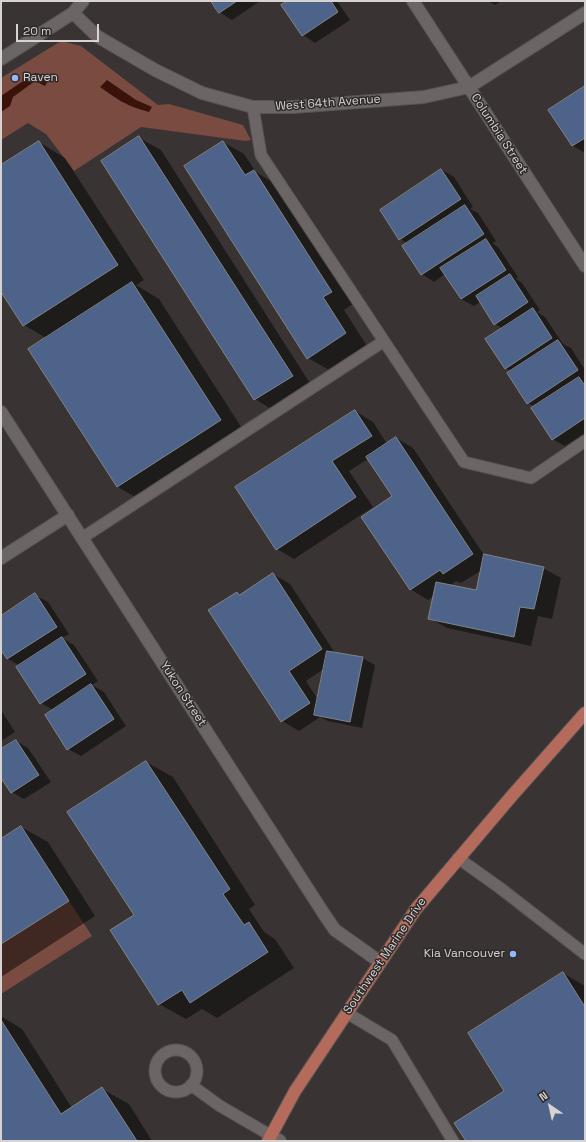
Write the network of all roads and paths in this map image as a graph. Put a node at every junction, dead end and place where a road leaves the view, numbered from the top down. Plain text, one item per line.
1 (83, 1) edge
2 (413, 1) edge
3 (73, 12) junction
4 (585, 13) edge
5 (1, 59) edge
6 (469, 87) junction
7 (253, 107) junction
8 (585, 266) edge
9 (384, 341) junction
10 (1, 412) edge
11 (585, 440) edge
12 (68, 515) junction
13 (82, 538) junction
14 (1, 558) edge
15 (585, 713) edge
16 (458, 858) junction
17 (585, 955) edge
18 (380, 962) junction
19 (347, 1013) junction
20 (191, 1085) dead end
21 (273, 1139) edge
22 (453, 1141) edge

1 - 3 street
2 - 6 street, Columbia Street
3 - 5 street
3 - 7 street, West 64th Avenue
4 - 6 street, West 64th Avenue
6 - 7 street, West 64th Avenue
6 - 8 street, Columbia Street
7 - 9 lane
9 - 11 lane
9 - 13 lane
10 - 12 street, Yukon Street
12 - 13 street, Yukon Street
12 - 14 street
13 - 18 street, Yukon Street
15 - 16 main road, Southwest Marine Drive
16 - 17 lane
16 - 18 main road, Southwest Marine Drive
18 - 19 main road, Southwest Marine Drive
19 - 21 main road, Southwest Marine Drive
19 - 22 lane
20 - 21 lane

